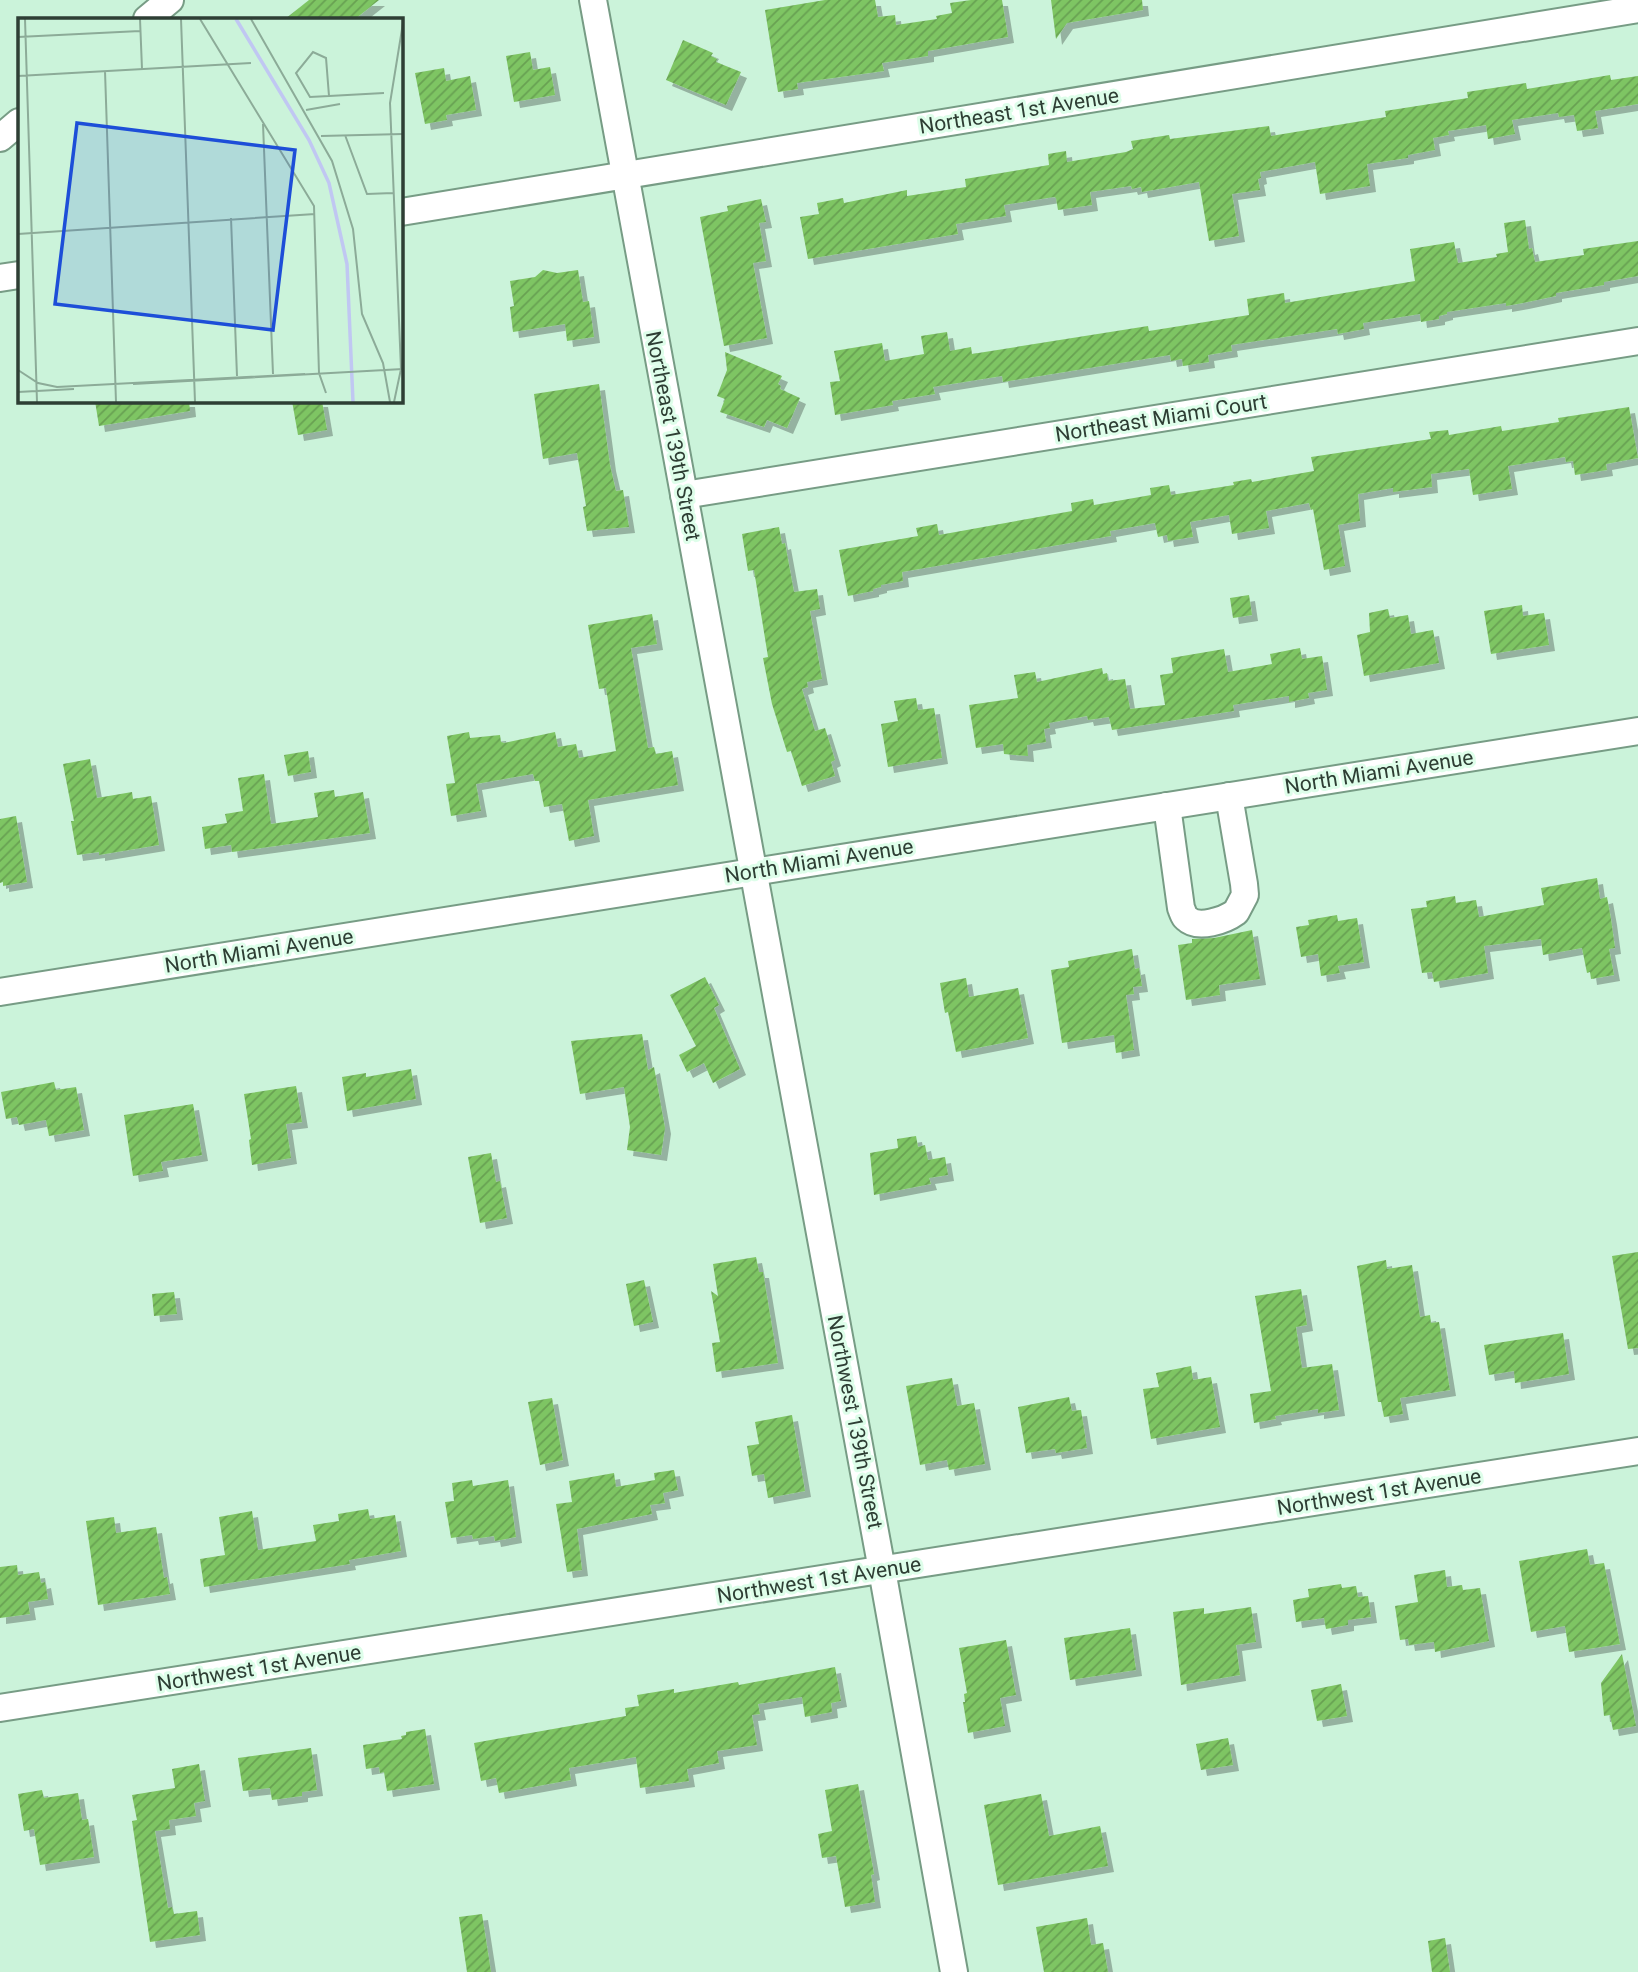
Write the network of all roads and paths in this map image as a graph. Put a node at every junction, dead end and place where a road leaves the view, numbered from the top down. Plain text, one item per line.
1 (170, 0) edge
2 (593, 0) edge
3 (1638, 9) edge
4 (148, 18) edge
5 (18, 123) edge
6 (0, 138) edge
7 (624, 176) junction
8 (402, 212) edge
9 (18, 275) edge
10 (0, 278) edge
11 (1638, 341) edge
12 (684, 495) junction
13 (1638, 731) edge
14 (1228, 796) junction
15 (1167, 806) junction
16 (753, 872) junction
17 (0, 992) edge
18 (1638, 1451) edge
19 (882, 1570) junction
20 (0, 1708) edge
21 (954, 1972) edge

1 - 4 street
2 - 7 street, Northeast 139th Street
3 - 7 street, Northeast 1st Avenue
5 - 6 street
7 - 8 street, Northeast 1st Avenue
7 - 12 street, Northeast 139th Street
9 - 10 street
11 - 12 street, Northeast Miami Court
12 - 16 street, Northeast 139th Street
13 - 14 street, North Miami Avenue
14 - 15 street, North Miami Avenue
14 - 15 street
15 - 16 street, North Miami Avenue
16 - 17 street, North Miami Avenue
16 - 19 street, Northwest 139th Street
18 - 19 street, Northwest 1st Avenue
19 - 20 street, Northwest 1st Avenue
19 - 21 street, Northwest 139th Street

